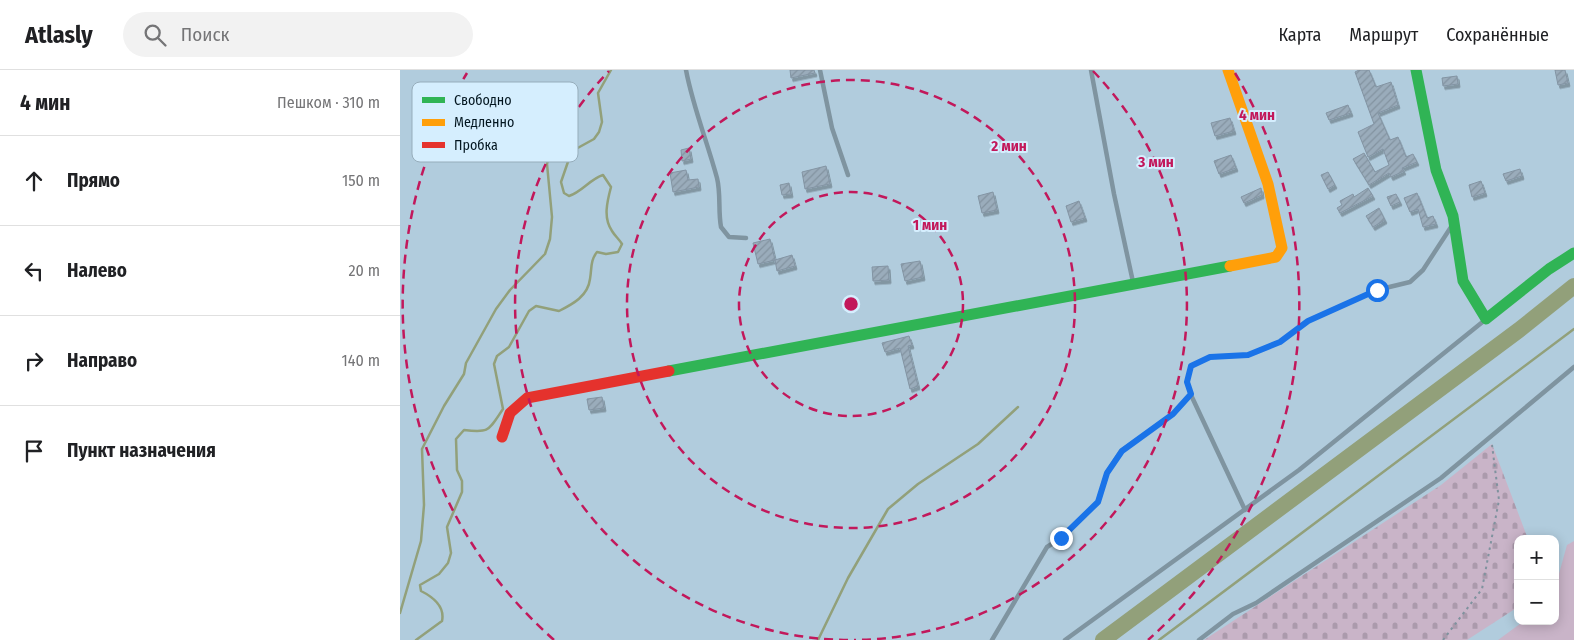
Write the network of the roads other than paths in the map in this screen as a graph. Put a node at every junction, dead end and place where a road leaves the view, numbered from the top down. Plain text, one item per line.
1 (686, 70) edge
2 (820, 70) edge
3 (1091, 70) edge
4 (1228, 70) edge
5 (1416, 70) edge
6 (848, 175) dead end
7 (1453, 216) junction
8 (746, 238) dead end
9 (1574, 253) edge
10 (1134, 283) junction
11 (1486, 319) junction
12 (1574, 367) edge
13 (1191, 394) junction
14 (502, 437) dead end
15 (1245, 510) junction
16 (992, 640) edge
17 (1065, 640) edge
18 (1199, 640) edge

1 - 8 lane
2 - 6 lane
3 - 10 lane
4 - 10 street
5 - 7 street
7 - 11 street
7 - 13 lane
9 - 11 street
10 - 14 street
11 - 15 lane
12 - 18 lane
13 - 15 lane
13 - 16 lane
15 - 17 lane

